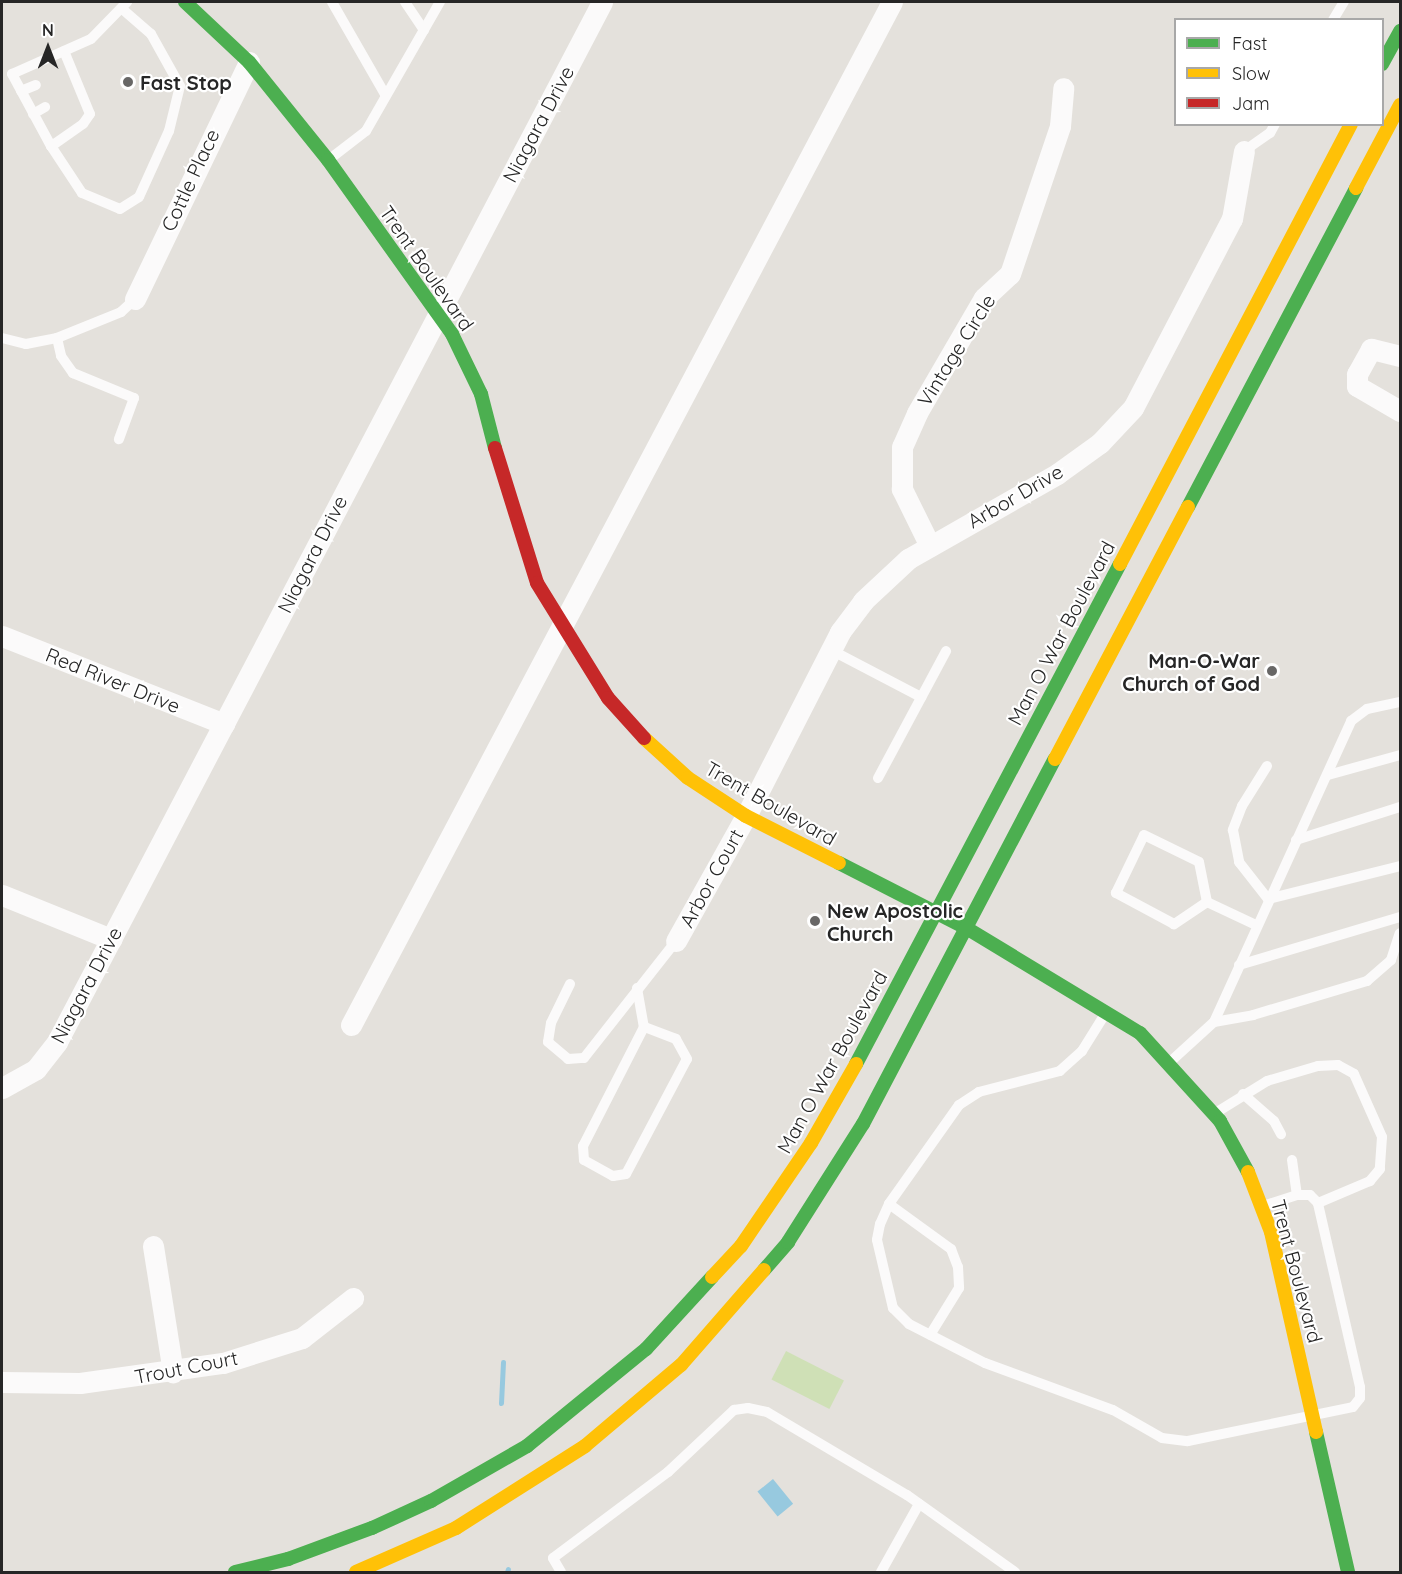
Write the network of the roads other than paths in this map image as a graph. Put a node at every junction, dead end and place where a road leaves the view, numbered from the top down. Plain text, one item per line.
1 (185, 2) edge
2 (332, 2) edge
3 (405, 2) edge
4 (440, 2) edge
5 (603, 2) edge
6 (892, 2) edge
7 (1344, 2) edge
8 (125, 6) edge
9 (1335, 18) edge
10 (424, 30) junction
11 (1401, 31) edge
12 (64, 51) junction
13 (249, 62) junction
14 (1384, 62) edge
15 (73, 72) junction
16 (61, 77) dead end
17 (36, 85) dead end
18 (1064, 87) dead end
19 (21, 91) junction
20 (81, 92) junction
21 (385, 94) junction
22 (69, 98) dead end
23 (1401, 105) edge
24 (45, 107) dead end
25 (33, 114) junction
26 (1274, 126) edge
27 (1350, 126) edge
28 (51, 146) junction
29 (1244, 151) joint
30 (328, 160) junction
31 (135, 299) joint
32 (438, 313) junction
33 (2, 338) edge
34 (57, 338) junction
35 (1401, 356) edge
36 (1401, 411) edge
37 (119, 439) dead end
38 (930, 546) junction
39 (563, 630) junction
40 (2, 636) edge
41 (831, 650) junction
42 (946, 651) dead end
43 (921, 697) junction
44 (1401, 702) edge
45 (224, 724) junction
46 (1401, 755) edge
47 (1267, 766) dead end
48 (1328, 775) junction
49 (878, 778) dead end
50 (1401, 807) edge
51 (746, 816) junction
52 (1296, 840) junction
53 (1401, 866) edge
54 (2, 895) edge
55 (1268, 899) junction
56 (1207, 902) junction
57 (936, 913) junction
58 (1401, 917) edge
59 (1256, 925) junction
60 (968, 929) junction
61 (1401, 933) edge
62 (111, 939) junction
63 (676, 941) joint
64 (1239, 965) junction
65 (570, 984) dead end
66 (637, 988) junction
67 (1107, 1011) junction
68 (1215, 1022) junction
69 (351, 1025) dead end
70 (644, 1027) junction
71 (1169, 1062) junction
72 (2, 1088) edge
73 (1243, 1094) junction
74 (1214, 1114) junction
75 (1281, 1134) dead end
76 (1292, 1160) dead end
77 (1297, 1195) junction
78 (1318, 1203) junction
79 (889, 1204) junction
80 (1261, 1206) junction
81 (153, 1245) dead end
82 (353, 1298) dead end
83 (930, 1335) junction
84 (173, 1372) junction
85 (2, 1382) edge
86 (1312, 1416) junction
87 (919, 1504) junction
88 (235, 1572) edge
89 (356, 1572) edge
90 (561, 1572) edge
91 (881, 1572) edge
92 (1015, 1572) edge
93 (1348, 1572) edge

1 - 13 main road, Trent Boulevard
2 - 21 lane
3 - 10 lane
4 - 10 lane
5 - 32 street, Niagara Drive
6 - 39 street
7 - 9 lane
8 - 12 lane
8 - 28 lane
10 - 21 lane
11 - 14 main road
12 - 15 lane
12 - 19 lane
13 - 30 main road, Trent Boulevard
13 - 31 street, Cottle Place
15 - 16 lane
15 - 20 lane
17 - 19 lane
18 - 38 street, Vintage Circle
19 - 25 lane
20 - 22 lane
20 - 28 lane
21 - 30 lane
23 - 60 main road
24 - 25 lane
25 - 28 lane
26 - 29 lane
27 - 57 main road, Man O War Boulevard
29 - 38 street, Arbor Drive
30 - 32 main road, Trent Boulevard
31 - 34 lane
32 - 39 main road, Trent Boulevard
32 - 45 street, Niagara Drive
33 - 34 lane
34 - 37 lane
35 - 36 street
38 - 41 street, Arbor Drive
39 - 51 main road, Trent Boulevard
39 - 69 street
40 - 45 street, Red River Drive
41 - 43 lane
41 - 51 street, Arbor Drive
42 - 43 lane
43 - 49 lane
44 - 48 lane
45 - 62 street, Niagara Drive
46 - 48 lane
47 - 55 lane
48 - 52 lane
50 - 52 lane
51 - 57 main road, Trent Boulevard
51 - 63 street, Arbor Court
52 - 55 lane
53 - 55 lane
54 - 62 street
55 - 59 lane
56 - 56 lane
56 - 59 lane
57 - 60 main road, Trent Boulevard
57 - 88 main road, Man O War Boulevard
58 - 64 lane
59 - 64 lane
60 - 67 main road, Trent Boulevard
60 - 89 main road
61 - 68 lane
62 - 72 street, Niagara Drive
63 - 66 lane
64 - 68 lane
65 - 66 lane
66 - 70 lane
67 - 71 main road, Trent Boulevard
67 - 79 lane
68 - 71 lane
70 - 70 lane
71 - 74 main road, Trent Boulevard
73 - 74 lane
73 - 75 lane
73 - 78 lane
74 - 80 main road, Trent Boulevard
76 - 77 lane
77 - 78 lane
77 - 80 lane
78 - 86 lane
79 - 83 lane
79 - 83 lane
80 - 86 main road, Trent Boulevard
81 - 84 street
82 - 84 street, Trout Court
83 - 86 lane
84 - 85 street, Trout Court
86 - 93 main road, Trent Boulevard
87 - 90 lane
87 - 91 lane
87 - 92 lane

